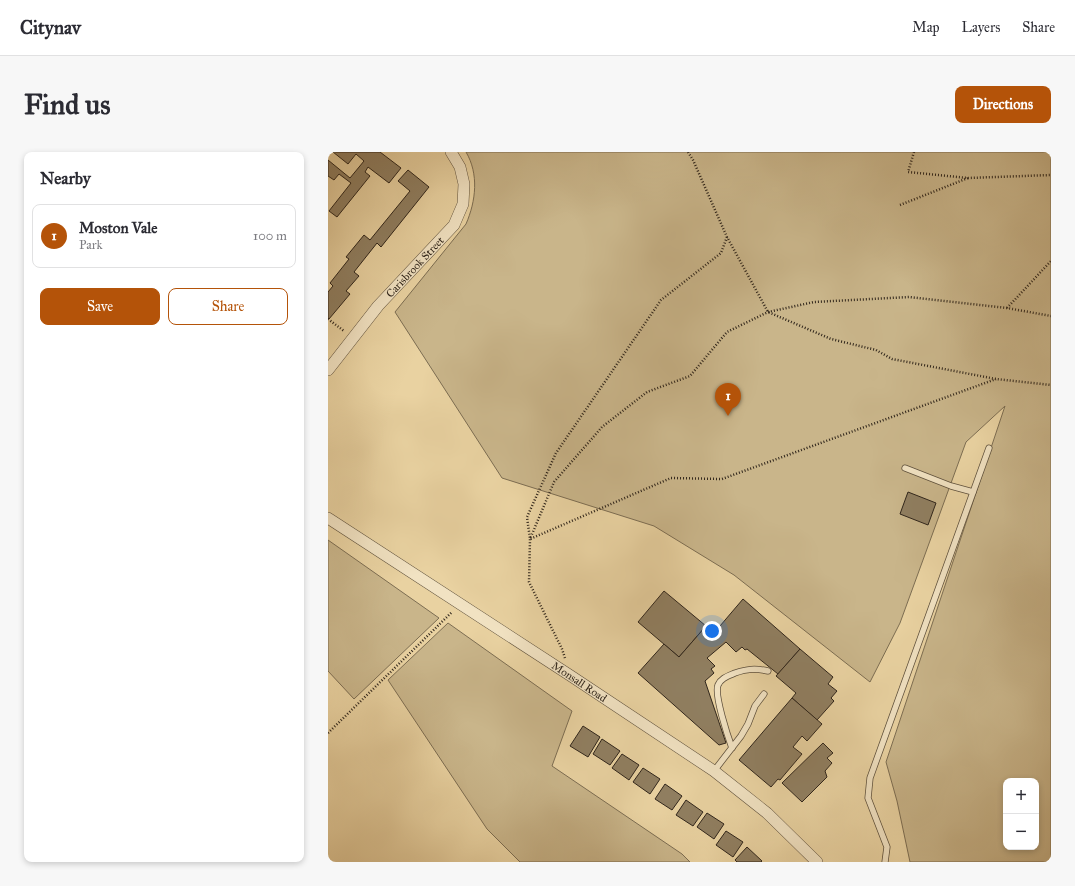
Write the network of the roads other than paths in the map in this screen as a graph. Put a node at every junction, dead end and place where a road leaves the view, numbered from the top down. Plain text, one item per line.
1 (451, 152) edge
2 (328, 370) edge
3 (989, 448) dead end
4 (905, 468) dead end
5 (973, 492) junction
6 (328, 518) edge
7 (768, 671) dead end
8 (764, 694) dead end
9 (732, 748) junction
10 (714, 771) junction
11 (817, 862) edge
12 (885, 862) edge

1 - 2 street, Carisbrook Street
3 - 5 lane
4 - 5 lane
5 - 12 lane
6 - 10 street, Monsall Road
7 - 9 lane
8 - 9 lane
9 - 10 lane
10 - 11 street, Monsall Road

